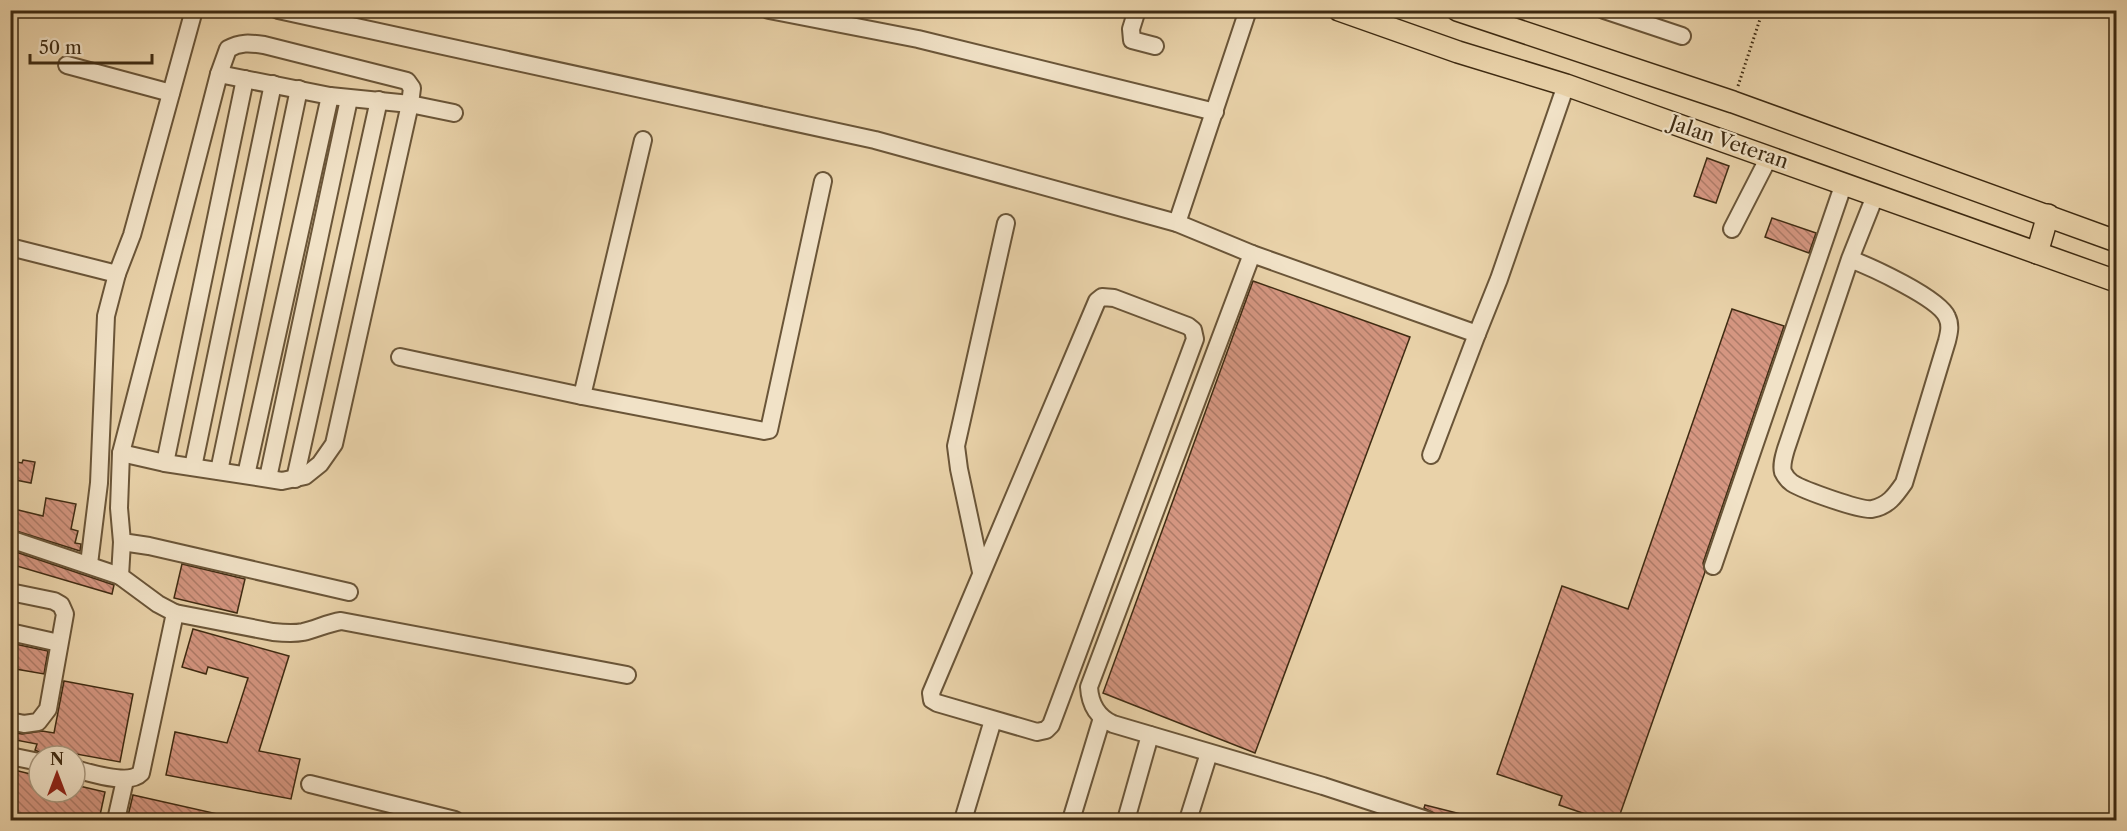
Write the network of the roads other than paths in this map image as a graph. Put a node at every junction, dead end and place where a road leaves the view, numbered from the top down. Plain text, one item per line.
1 (194, 10) edge
2 (278, 10) edge
3 (769, 10) edge
4 (1137, 10) edge
5 (1248, 10) edge
6 (1340, 10) edge
7 (1457, 10) edge
8 (1604, 10) edge
9 (1682, 36) dead end
10 (1155, 46) dead end
11 (67, 65) dead end
12 (219, 74) junction
13 (244, 79) junction
14 (273, 84) junction
15 (1566, 85) junction
16 (299, 89) junction
17 (171, 93) junction
18 (330, 96) junction
19 (349, 99) junction
20 (379, 100) junction
21 (410, 104) junction
22 (1215, 112) junction
23 (454, 113) dead end
24 (643, 140) dead end
25 (1769, 157) junction
26 (823, 181) dead end
27 (1844, 183) junction
28 (1875, 196) junction
29 (2048, 215) junction
30 (1006, 223) dead end
31 (1177, 223) junction
32 (1732, 229) dead end
33 (2116, 241) edge
34 (10, 247) edge
35 (2037, 253) junction
36 (1252, 254) junction
37 (1850, 259) junction
38 (117, 274) junction
39 (2116, 281) edge
40 (1477, 334) junction
41 (400, 357) dead end
42 (582, 396) junction
43 (121, 453) junction
44 (1431, 455) dead end
45 (165, 463) junction
46 (193, 467) junction
47 (219, 471) junction
48 (246, 475) junction
49 (268, 478) junction
50 (295, 479) junction
51 (10, 539) edge
52 (122, 542) junction
53 (89, 564) junction
54 (1713, 566) dead end
55 (981, 572) junction
56 (120, 576) junction
57 (10, 592) edge
58 (349, 592) dead end
59 (175, 613) junction
60 (10, 632) edge
61 (59, 643) junction
62 (627, 675) dead end
63 (993, 720) junction
64 (10, 721) edge
65 (1100, 726) junction
66 (1149, 735) junction
67 (10, 756) edge
68 (27, 760) edge
69 (1206, 762) junction
70 (87, 772) edge
71 (125, 780) junction
72 (310, 784) dead end
73 (116, 820) edge
74 (455, 820) edge
75 (963, 820) edge
76 (1071, 820) edge
77 (1126, 820) edge
78 (1188, 820) edge
79 (1427, 820) edge

1 - 17 street
2 - 31 street
3 - 22 street
4 - 10 street
5 - 22 street
6 - 15 main road, Jalan Veteran
7 - 29 main road, Jalan Veteran
8 - 9 street
11 - 17 street
12 - 13 street
12 - 21 street
12 - 43 street
13 - 14 street
13 - 45 street
14 - 16 street
14 - 46 street
15 - 25 main road, Jalan Veteran
15 - 40 street
16 - 18 street
16 - 47 street
17 - 38 street
18 - 19 street
18 - 48 street
19 - 20 street
19 - 49 street
20 - 21 street
20 - 50 street
21 - 23 street
21 - 50 street
22 - 31 street
24 - 42 street
25 - 27 main road, Jalan Veteran
25 - 32 street
26 - 42 street
27 - 28 main road, Jalan Veteran
27 - 54 street
28 - 35 main road, Jalan Veteran
28 - 37 street
29 - 33 main road, Jalan Veteran
29 - 35 main road
30 - 55 street
31 - 36 street
34 - 38 street
35 - 39 main road, Jalan Veteran
36 - 40 street
36 - 65 street
37 - 37 street
38 - 53 street
40 - 44 street
41 - 42 street
43 - 45 street
43 - 52 street
45 - 46 street
46 - 47 street
47 - 48 street
48 - 49 street
49 - 50 street
51 - 53 street
52 - 56 street
52 - 58 street
53 - 56 street
55 - 63 street
55 - 63 street
56 - 59 street
57 - 61 street
59 - 62 street
59 - 71 street
60 - 61 street
61 - 64 street
63 - 75 street
65 - 66 street
65 - 76 street
66 - 69 street
66 - 77 street
67 - 68 street
69 - 78 street
69 - 79 street
70 - 71 street
71 - 73 street
72 - 74 street

